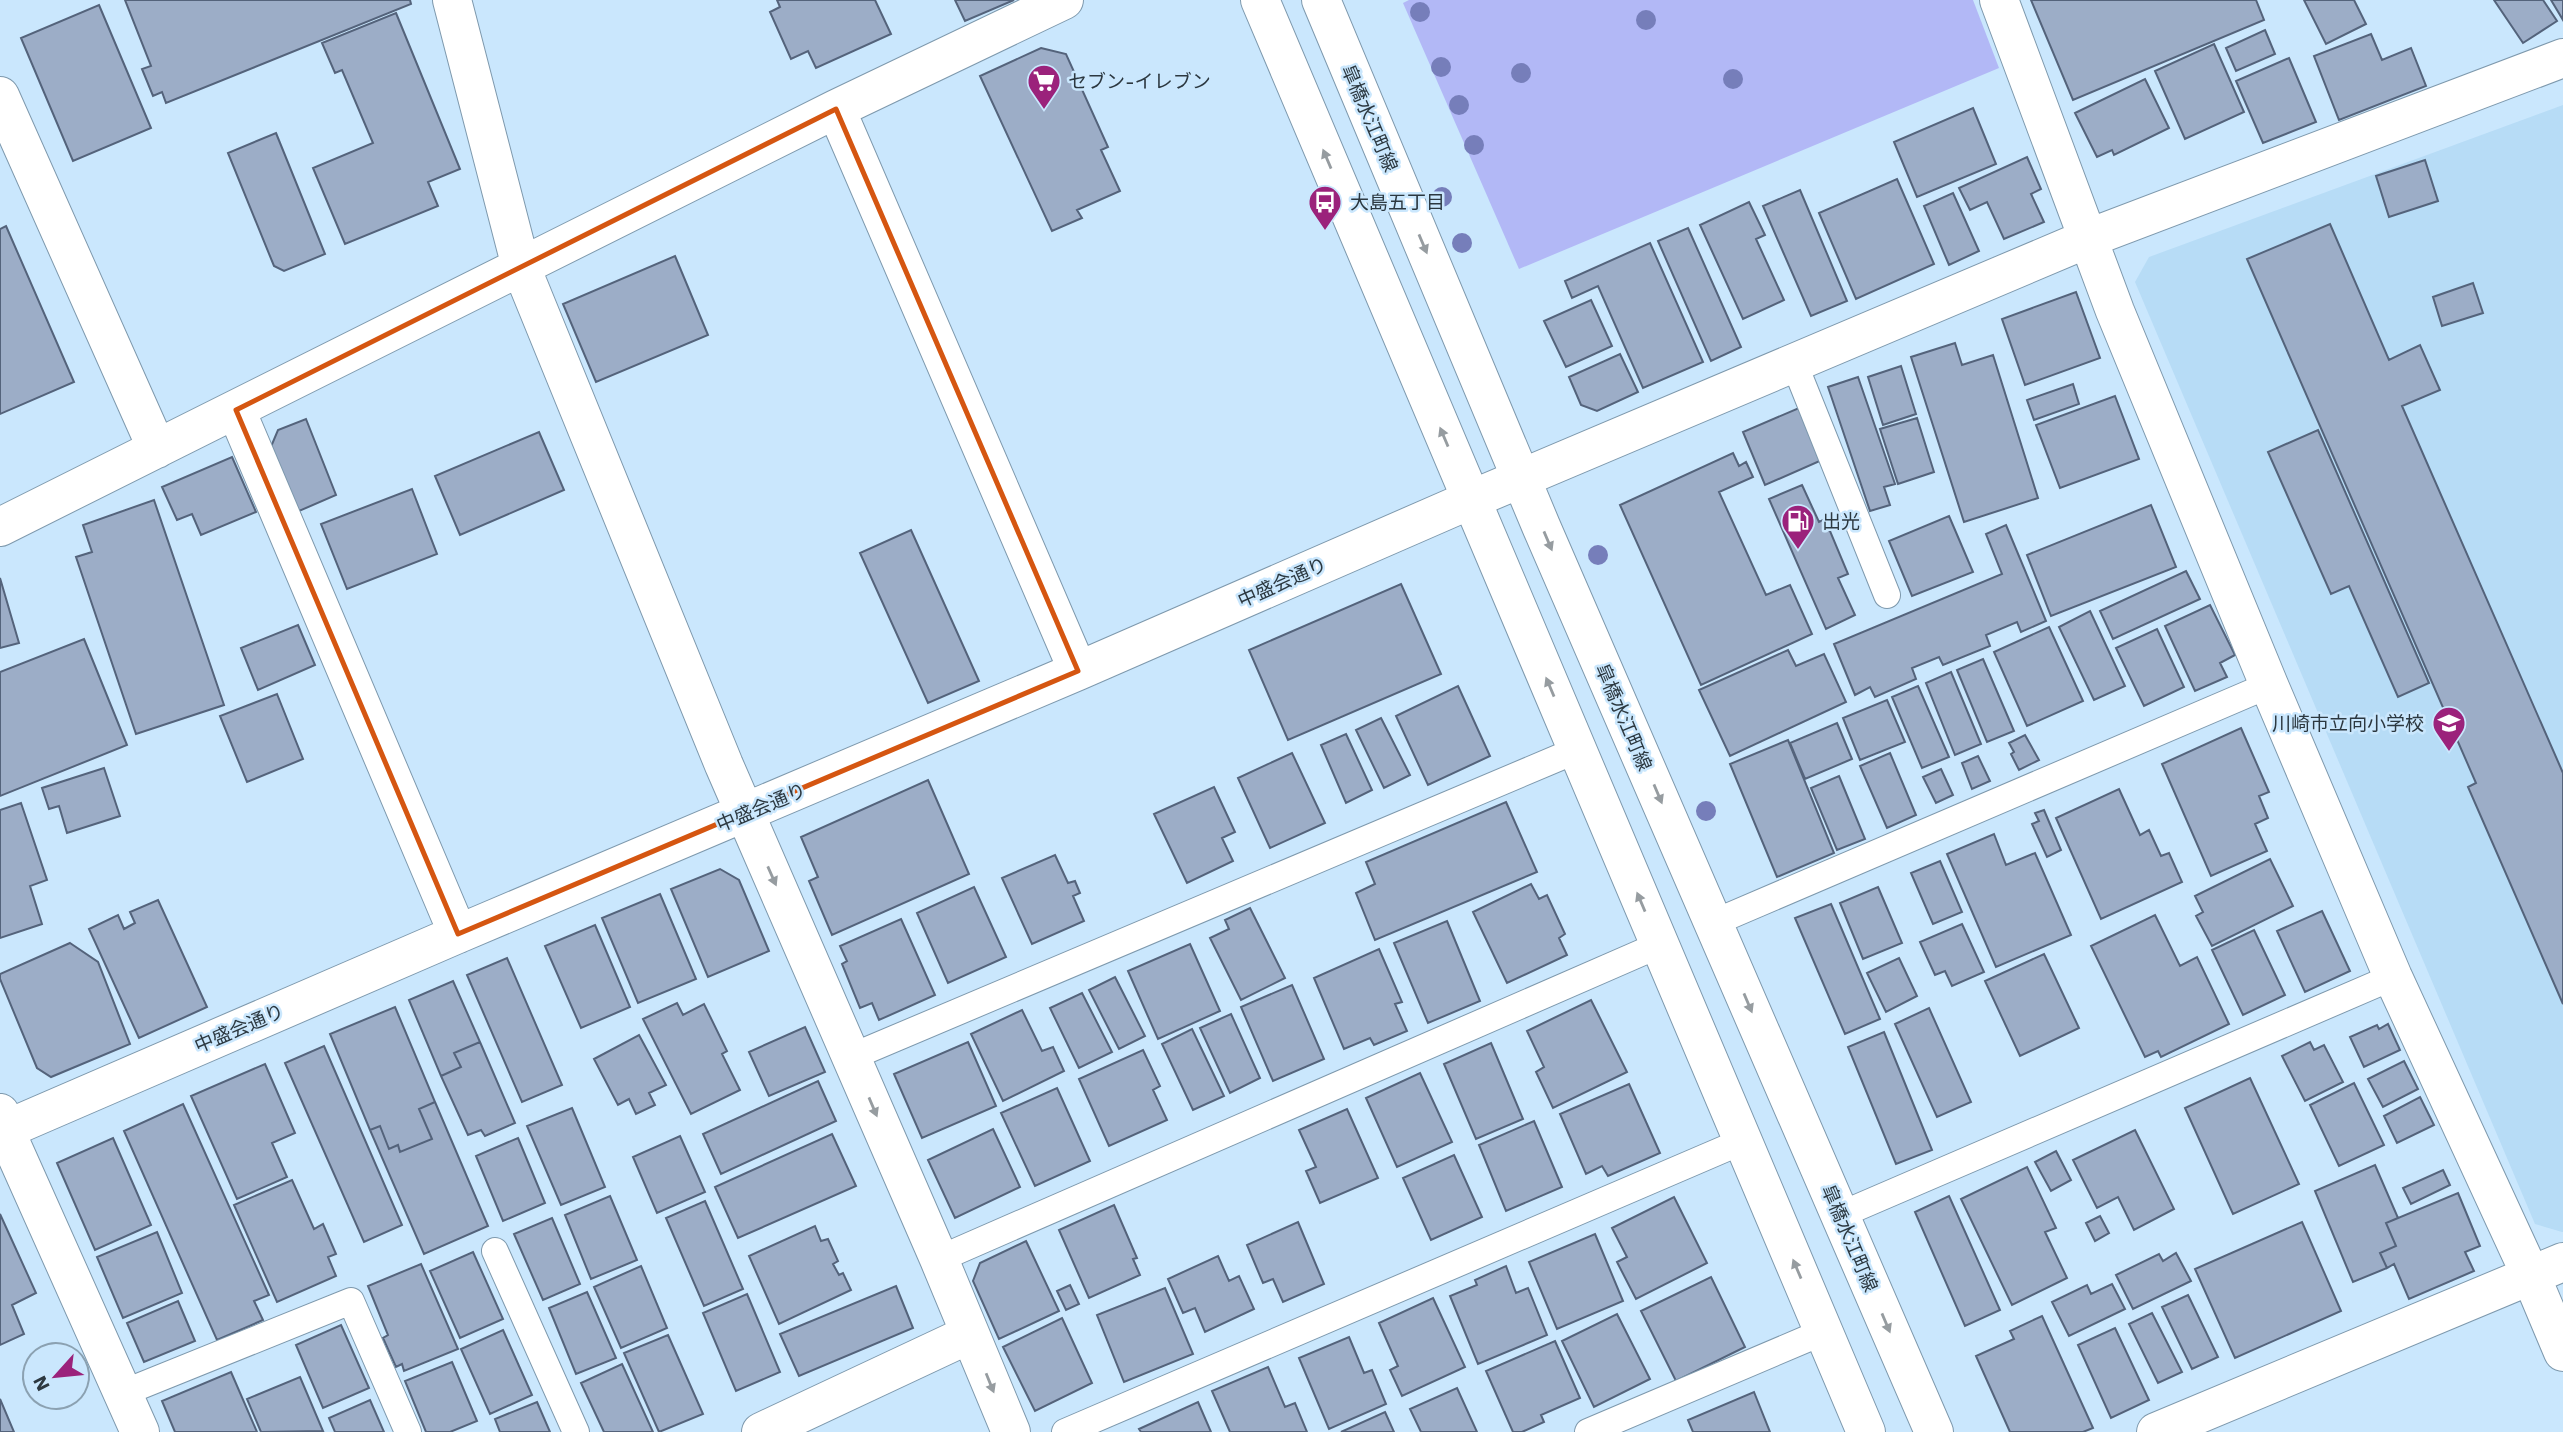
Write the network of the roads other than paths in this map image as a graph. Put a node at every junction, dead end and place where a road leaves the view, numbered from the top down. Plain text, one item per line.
1 (452, 0) edge
2 (1064, 0) edge
3 (1260, 0) edge
4 (1999, 0) edge
5 (1329, 3) edge
6 (2563, 58) edge
7 (0, 96) edge
8 (836, 109) junction
9 (2089, 238) junction
10 (521, 267) junction
11 (1794, 363) junction
12 (236, 410) junction
13 (157, 449) junction
14 (1521, 478) junction
15 (1470, 500) junction
16 (0, 527) edge
17 (1887, 595) dead end
18 (1078, 671) junction
19 (2269, 685) junction
20 (1577, 750) junction
21 (745, 814) junction
22 (1713, 923) junction
23 (458, 934) junction
24 (1659, 945) junction
25 (2393, 977) junction
26 (851, 1057) junction
27 (2, 1125) edge
28 (1743, 1142) junction
29 (1840, 1215) junction
30 (495, 1251) dead end
31 (939, 1259) junction
32 (2547, 1269) edge
33 (1823, 1332) junction
34 (970, 1334) junction
35 (2563, 1352) edge
36 (123, 1393) junction
37 (779, 1429) edge
38 (140, 1432) edge
39 (408, 1432) edge
40 (576, 1432) edge
41 (1011, 1432) edge
42 (1065, 1432) edge
43 (1588, 1432) edge
44 (1866, 1432) edge
45 (1934, 1432) edge
46 (2156, 1432) edge

1 - 10 street
2 - 8 street
15 -> 3 street
4 - 9 street
5 -> 14 street, 皐橋水江町線
6 - 9 street, 中盛会通り
7 - 13 street
8 - 10 street
8 - 18 street
9 - 11 street, 中盛会通り
9 - 19 street
10 - 12 street
10 - 21 street
11 - 14 street, 中盛会通り
11 - 17 lane
12 - 13 street
12 - 23 street
13 - 16 street
14 - 15 street, 中盛会通り
14 -> 22 street, 皐橋水江町線
15 - 18 street, 中盛会通り
20 -> 15 street
18 - 21 street, 中盛会通り
19 - 22 lane
19 - 25 street
24 -> 20 street
20 - 26 lane
21 - 23 street, 中盛会通り
21 -> 26 street
22 -> 29 street, 皐橋水江町線
23 - 27 street, 中盛会通り
24 - 28 street
24 - 31 lane
25 - 29 lane
25 - 32 street
26 -> 31 street
27 - 36 street
33 -> 28 street
28 - 42 lane
29 -> 45 street, 皐橋水江町線
30 - 40 lane
31 - 34 street
32 - 35 street
32 - 46 street
33 - 43 lane
33 - 44 street
34 - 37 street
34 -> 41 street
36 - 38 street
36 - 39 lane

